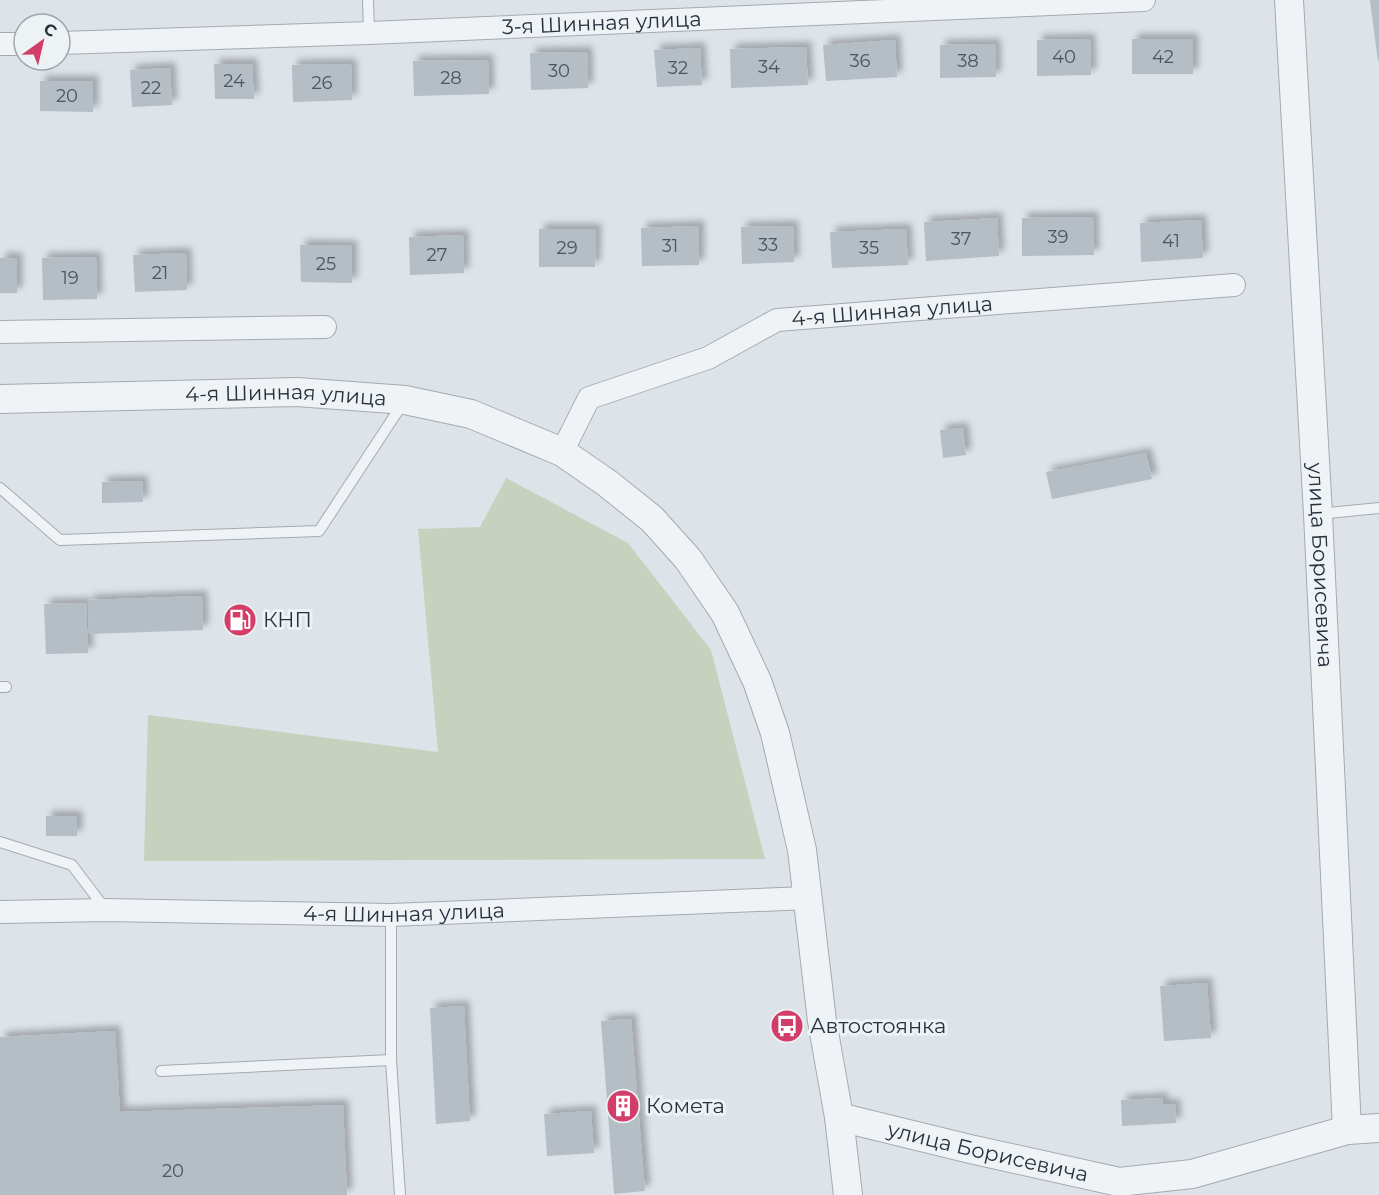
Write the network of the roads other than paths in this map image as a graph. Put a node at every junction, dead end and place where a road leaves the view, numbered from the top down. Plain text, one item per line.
1 (368, 0) edge
2 (1144, 0) edge
3 (1289, 0) edge
4 (369, 33) junction
5 (72, 43) edge
6 (1234, 285) dead end
7 (325, 327) dead end
8 (0, 332) edge
9 (0, 399) edge
10 (405, 400) junction
11 (562, 452) junction
12 (0, 488) edge
13 (1379, 508) edge
14 (1318, 514) junction
15 (0, 842) edge
16 (808, 898) junction
17 (106, 910) junction
18 (0, 912) edge
19 (391, 915) junction
20 (391, 1060) junction
21 (161, 1071) dead end
22 (839, 1117) junction
23 (1379, 1128) edge
24 (1347, 1130) junction
25 (400, 1195) edge
26 (848, 1195) edge

1 - 4 lane
2 - 4 street, 3-я Шинная улица
3 - 14 street, улица Борисевича
4 - 5 street, 3-я Шинная улица
6 - 11 street, 4-я Шинная улица
7 - 8 street
9 - 10 street, 4-я Шинная улица
10 - 11 street, 4-я Шинная улица
10 - 12 lane
11 - 16 street, 4-я Шинная улица
13 - 14 lane
14 - 24 street, улица Борисевича
15 - 17 lane
16 - 19 street, 4-я Шинная улица
16 - 22 street, 4-я Шинная улица
17 - 18 street, 4-я Шинная улица
17 - 19 street, 4-я Шинная улица
19 - 20 lane
20 - 21 lane
20 - 25 lane
22 - 24 street, улица Борисевича
22 - 26 street, 4-я Шинная улица
23 - 24 street, улица Борисевича

